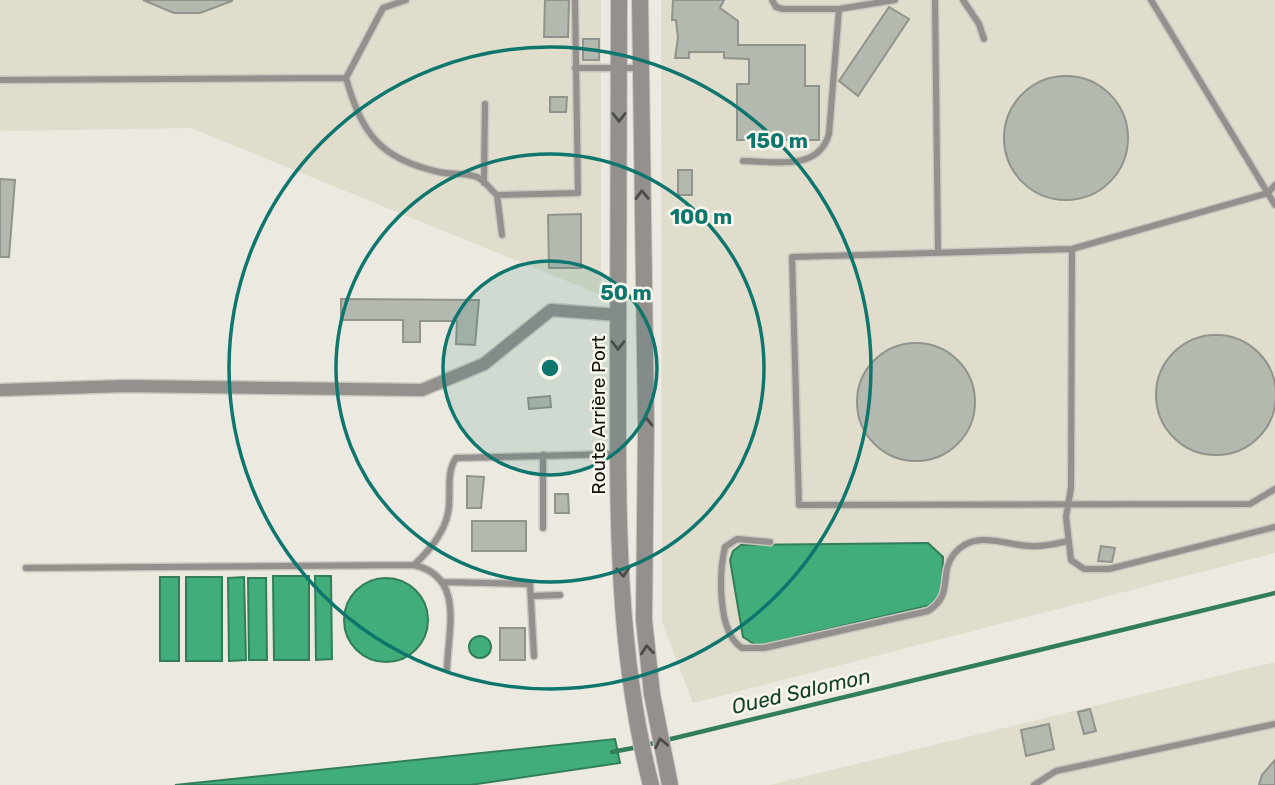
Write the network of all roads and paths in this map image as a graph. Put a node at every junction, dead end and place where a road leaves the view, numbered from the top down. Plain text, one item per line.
1 (406, 0) edge
2 (575, 0) edge
3 (619, 0) edge
4 (640, 0) edge
5 (772, 0) edge
6 (895, 0) edge
7 (935, 0) edge
8 (963, 0) edge
9 (1151, 0) edge
10 (839, 9) junction
11 (984, 38) dead end
12 (575, 68) junction
13 (619, 68) junction
14 (640, 68) junction
15 (346, 78) junction
16 (0, 80) edge
17 (485, 104) dead end
18 (743, 161) dead end
19 (484, 183) junction
20 (1275, 185) edge
21 (1268, 193) junction
22 (497, 195) junction
23 (1275, 205) edge
24 (502, 235) dead end
25 (1072, 249) junction
26 (938, 251) junction
27 (619, 315) junction
28 (0, 390) edge
29 (618, 454) junction
30 (543, 455) junction
31 (1275, 489) edge
32 (1068, 505) junction
33 (1275, 527) edge
34 (543, 528) dead end
35 (1068, 541) junction
36 (770, 542) dead end
37 (414, 565) junction
38 (26, 568) dead end
39 (443, 582) junction
40 (456, 582) junction
41 (449, 592) junction
42 (560, 595) dead end
43 (532, 596) junction
44 (534, 656) dead end
45 (447, 669) dead end
46 (1275, 724) edge
47 (669, 777) edge
48 (650, 780) edge
49 (1034, 785) edge

1 - 15 lane
2 - 12 lane
3 - 13 street, Route Arrière Port
4 - 14 street
5 - 10 lane
6 - 10 lane
7 - 26 lane
8 - 11 lane
9 - 21 lane
10 - 18 lane
12 - 13 lane
12 - 22 lane
13 - 14 lane
13 -> 27 street, Route Arrière Port
47 -> 14 street
15 - 16 lane
15 - 19 lane
17 - 19 lane
19 - 22 lane
20 - 21 lane
21 - 23 lane
21 - 25 lane
22 - 24 lane
25 - 26 lane
25 - 32 lane
26 - 32 lane
27 - 28 street
27 -> 29 street, Route Arrière Port
29 - 30 lane
29 -> 48 street, Route Arrière Port
30 - 34 lane
30 - 37 lane
31 - 32 lane
32 - 35 lane
33 - 35 lane
35 - 36 lane
37 - 38 lane
37 - 39 lane
39 - 40 lane
39 - 41 lane
40 - 41 lane
40 - 43 lane
41 - 45 lane
42 - 43 lane
43 - 44 lane
46 - 49 lane

